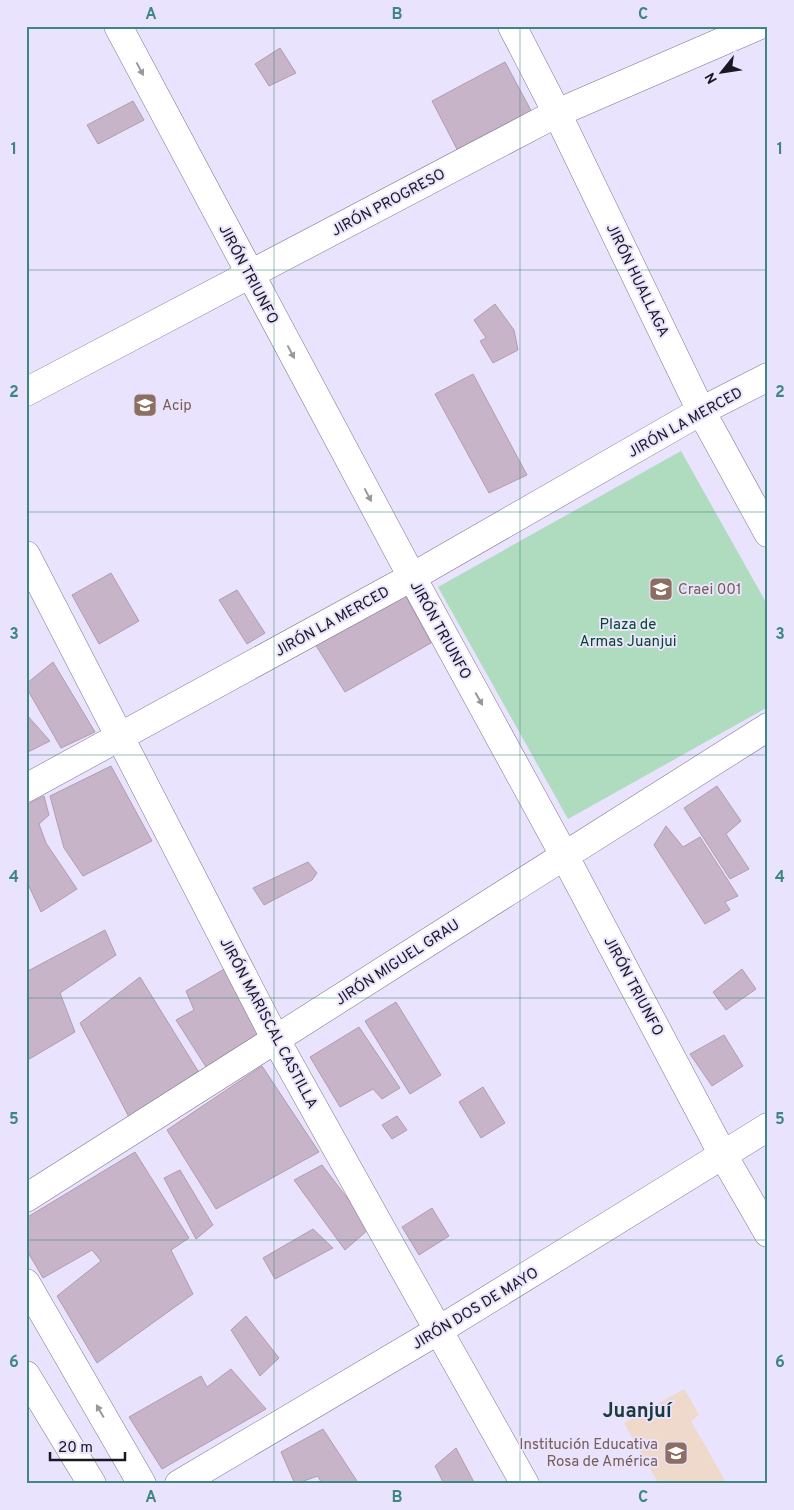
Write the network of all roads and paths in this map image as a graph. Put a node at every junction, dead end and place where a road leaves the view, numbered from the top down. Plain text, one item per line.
1 (118, 26) edge
2 (512, 26) edge
3 (758, 26) edge
4 (557, 113) junction
5 (250, 274) junction
6 (768, 377) edge
7 (26, 392) edge
8 (701, 411) junction
9 (768, 532) edge
10 (26, 555) edge
11 (412, 577) junction
12 (768, 727) edge
13 (120, 737) junction
14 (26, 788) edge
15 (564, 855) junction
16 (276, 1040) junction
17 (768, 1127) edge
18 (724, 1155) junction
19 (26, 1198) edge
20 (768, 1233) edge
21 (26, 1283) edge
22 (439, 1330) junction
23 (26, 1375) edge
24 (92, 1484) edge
25 (142, 1484) edge
26 (179, 1484) edge
27 (525, 1484) edge

1 -> 5 street, JIRÓN TRIUNFO
2 - 4 street, JIRÓN HUALLAGA
3 - 4 street, JIRÓN PROGRESO
4 - 5 street, JIRÓN PROGRESO
4 - 8 street, JIRÓN HUALLAGA
5 - 7 street, JIRÓN PROGRESO
5 -> 11 street, JIRÓN TRIUNFO
6 - 8 street, JIRÓN LA MERCED
8 - 9 street, JIRÓN HUALLAGA
8 - 11 street, JIRÓN LA MERCED
10 - 13 street, JIRÓN MARISCAL CASTILLA
11 - 13 street, JIRÓN LA MERCED
11 -> 15 street, JIRÓN TRIUNFO
12 - 15 street, JIRÓN MIGUEL GRAU
13 - 14 street, JIRÓN LA MERCED
13 - 16 street, JIRÓN MARISCAL CASTILLA
15 - 16 street, JIRÓN MIGUEL GRAU
15 - 18 street, JIRÓN TRIUNFO
16 - 19 street, JIRÓN MIGUEL GRAU
16 - 22 street, JIRÓN MARISCAL CASTILLA
17 - 18 street, JIRÓN DOS DE MAYO
18 - 20 street, JIRÓN TRIUNFO
18 - 22 street, JIRÓN DOS DE MAYO
25 -> 21 street
22 - 26 street, JIRÓN DOS DE MAYO
22 - 27 street, JIRÓN MARISCAL CASTILLA
23 - 24 street

